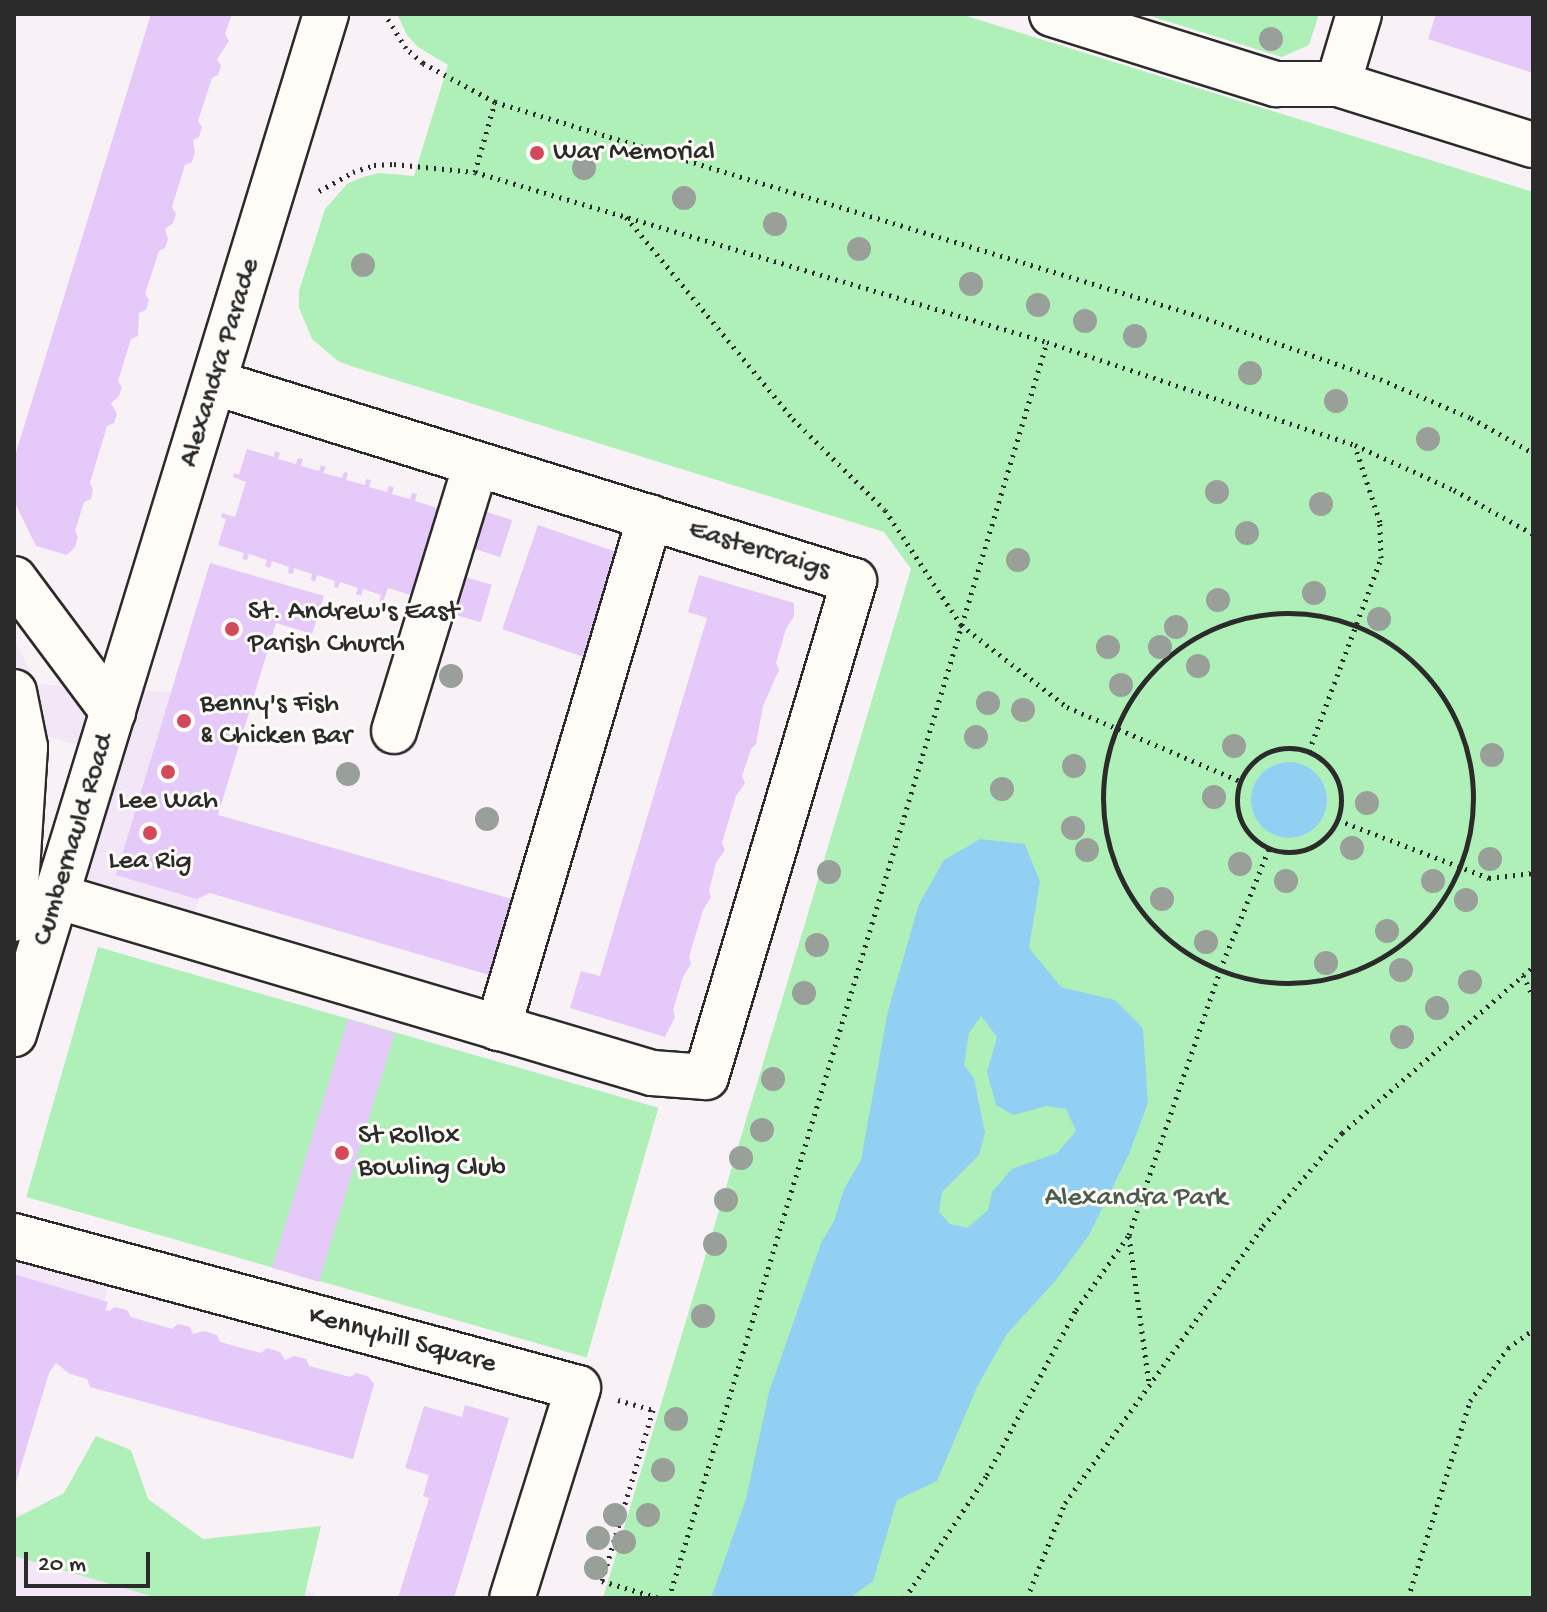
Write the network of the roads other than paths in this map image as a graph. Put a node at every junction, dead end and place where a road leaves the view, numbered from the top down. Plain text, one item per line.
1 (326, 14) edge
2 (1052, 14) edge
3 (1359, 14) edge
4 (1338, 84) junction
5 (1533, 145) edge
6 (216, 383) junction
7 (476, 464) junction
8 (650, 517) junction
9 (14, 579) edge
10 (14, 693) edge
11 (113, 712) junction
12 (394, 731) dead end
13 (59, 897) junction
14 (14, 919) edge
15 (498, 1028) junction
16 (14, 1034) edge
17 (14, 1236) edge
18 (512, 1598) edge

1 - 6 street, Alexandra Parade
2 - 4 street
3 - 4 street
4 - 5 street
6 - 7 street, Eastercraigs
6 - 11 street, Alexandra Parade
7 - 8 street, Eastercraigs
7 - 12 street
8 - 15 street
8 - 15 street, Eastercraigs
9 - 11 street, Cumbernauld Road
10 - 14 street, Cumbernauld Road
11 - 13 street, Cumbernauld Road
13 - 15 street
13 - 16 street, Cumbernauld Road
17 - 18 street, Kennyhill Square

